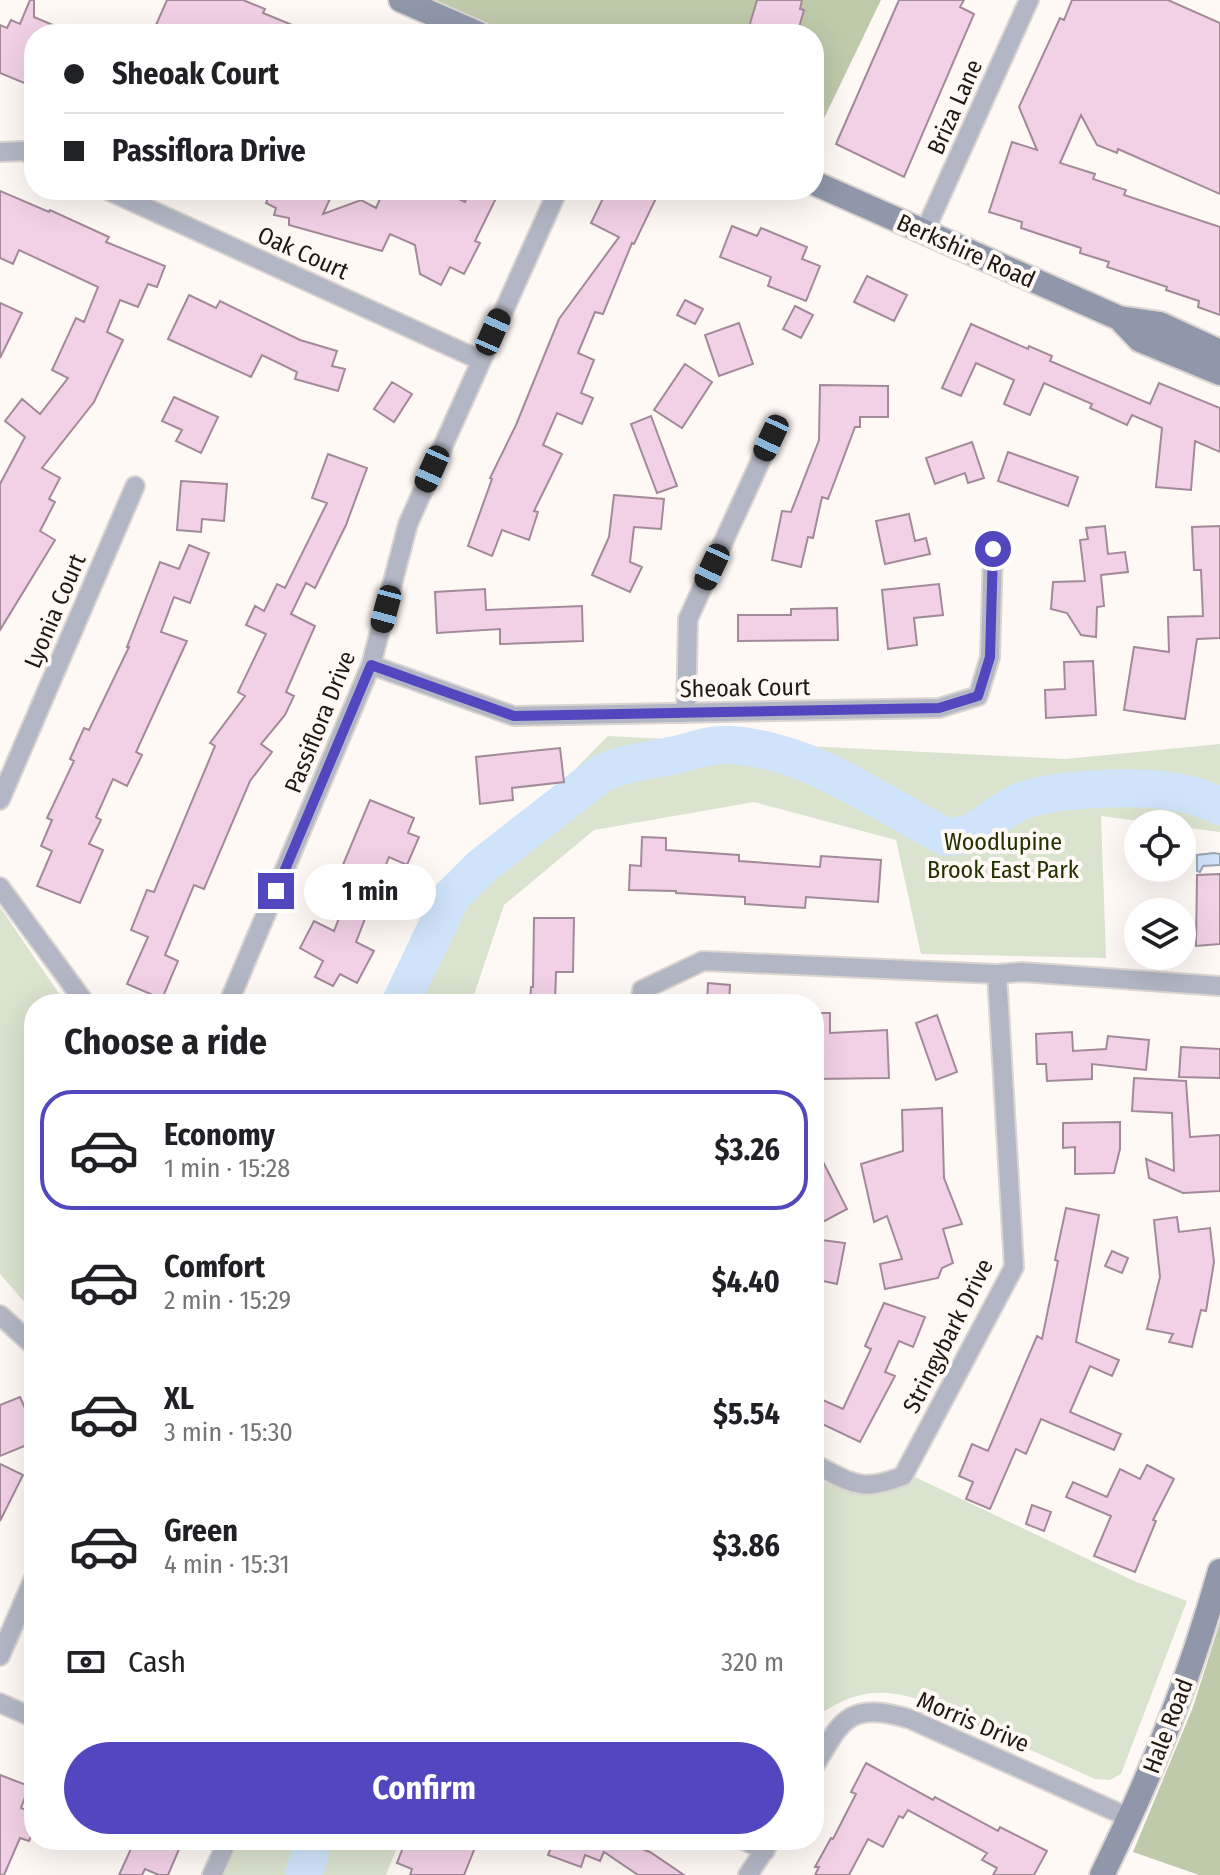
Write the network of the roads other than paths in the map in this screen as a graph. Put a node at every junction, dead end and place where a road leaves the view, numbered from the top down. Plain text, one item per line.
1 (401, 0) edge
2 (1029, 0) edge
3 (456, 24) edge
4 (24, 151) edge
5 (0, 152) edge
6 (824, 188) edge
7 (129, 200) edge
8 (553, 200) edge
9 (924, 233) junction
10 (1119, 318) junction
11 (1220, 352) edge
12 (480, 360) junction
13 (1220, 373) edge
14 (771, 438) dead end
15 (135, 486) dead end
16 (993, 549) dead end
17 (371, 665) junction
18 (686, 713) junction
19 (0, 800) edge
20 (0, 887) edge
21 (997, 974) junction
22 (1220, 986) edge
23 (79, 994) edge
24 (232, 994) edge
25 (641, 994) edge
26 (0, 1315) edge
27 (24, 1337) edge
28 (824, 1468) edge
29 (1220, 1571) edge
30 (24, 1601) edge
31 (0, 1656) edge
32 (0, 1703) edge
33 (24, 1714) edge
34 (824, 1750) edge
35 (1130, 1818) junction
36 (223, 1850) edge
37 (765, 1850) edge
38 (212, 1875) edge
39 (748, 1875) edge
40 (1102, 1875) edge

1 - 3 main road
2 - 9 street, Briza Lane
4 - 5 street
6 - 9 main road, Berkshire Road
7 - 12 street, Oak Court
8 - 12 street, Passiflora Drive
9 - 10 main road, Berkshire Road
10 - 11 main road, Berkshire Road
10 - 13 main road, Berkshire Road
12 - 17 street, Passiflora Drive
14 - 18 street
15 - 19 street, Lyonia Court
16 - 18 street, Sheoak Court
17 - 18 street, Sheoak Court
17 - 24 street, Passiflora Drive
20 - 23 street
21 - 22 street
21 - 25 street
21 - 28 street, Stringybark Drive
26 - 27 street
29 - 35 main road, Hale Road
30 - 31 street
32 - 33 street
34 - 35 street, Morris Drive
35 - 40 main road, Hale Road
36 - 38 street
37 - 39 street

